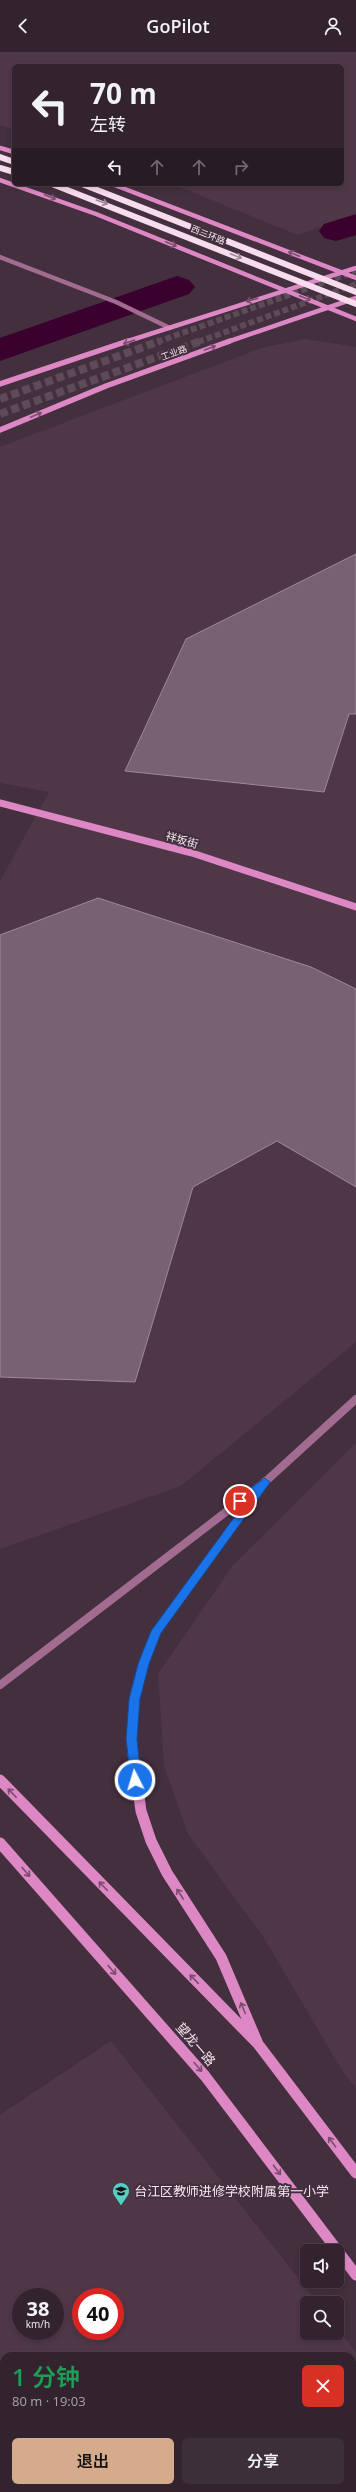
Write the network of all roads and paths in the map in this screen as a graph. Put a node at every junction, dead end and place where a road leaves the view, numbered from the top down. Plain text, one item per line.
1 (0, 148) edge
2 (12, 151) edge
3 (0, 157) edge
4 (12, 161) edge
5 (0, 168) edge
6 (12, 171) edge
7 (0, 180) edge
8 (12, 184) edge
9 (17, 186) edge
10 (57, 186) edge
11 (87, 186) edge
12 (117, 186) edge
13 (0, 257) edge
14 (356, 268) edge
15 (341, 273) junction
16 (356, 278) edge
17 (285, 290) junction
18 (356, 292) edge
19 (356, 298) edge
20 (356, 304) edge
21 (328, 308) junction
22 (356, 319) edge
23 (170, 328) junction
24 (0, 384) edge
25 (0, 430) edge
26 (0, 802) edge
27 (356, 907) edge
28 (356, 1399) edge
29 (265, 1482) junction
30 (0, 1686) edge
31 (0, 1780) edge
32 (0, 1843) edge
33 (258, 2044) junction
34 (356, 2173) edge
35 (356, 2275) edge

1 - 2 main road
3 - 4 highway
5 - 6 highway
7 -> 8 main road
9 -> 17 main road
10 -> 20 highway, 西二环路, bridge
11 - 18 highway, 西二环路, bridge
15 -> 12 main road
13 - 23 street
14 - 15 main road
15 - 16 main road
15 - 17 main road
17 -> 21 main road
17 -> 23 main road
19 - 21 main road, 工业路
21 - 22 main road
25 -> 21 main road, 工业路
23 -> 24 main road
26 - 27 main road, 祥坂街
28 - 29 street
29 - 30 street
33 -> 29 main road
33 -> 31 main road
32 -> 35 main road, 望龙一路
34 -> 33 main road

